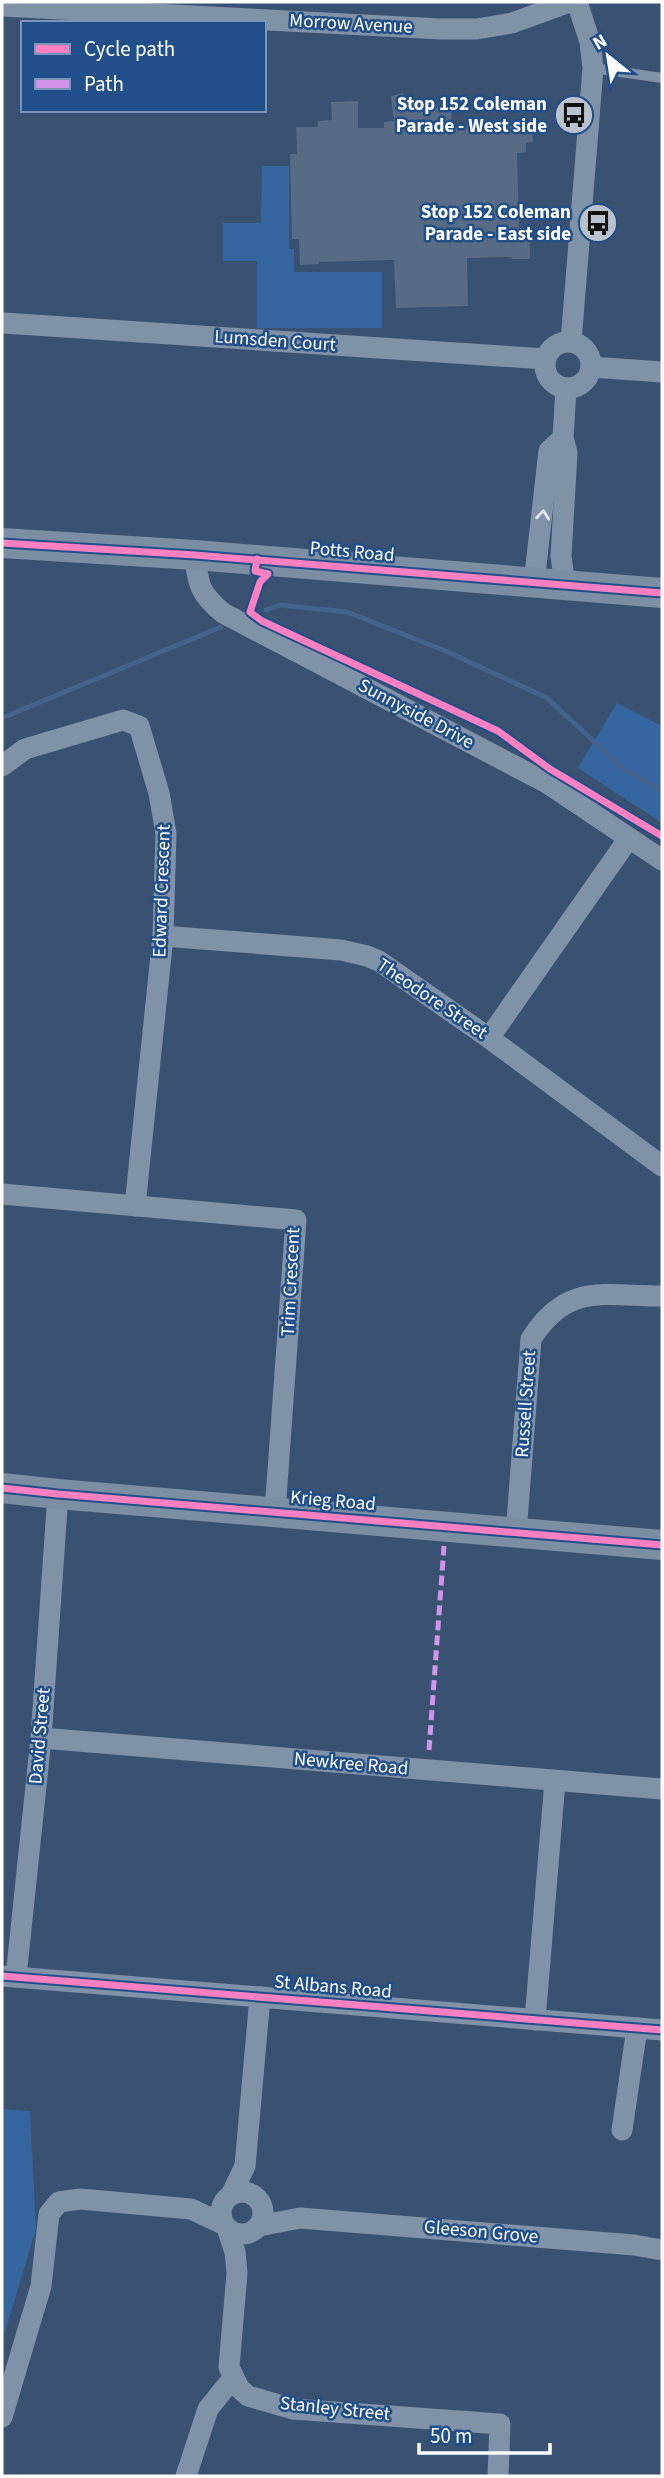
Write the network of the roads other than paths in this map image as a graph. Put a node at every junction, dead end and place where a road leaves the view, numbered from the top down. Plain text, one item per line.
1 (570, 2) edge
2 (577, 2) edge
3 (2, 6) edge
4 (593, 68) junction
5 (662, 78) edge
6 (4, 323) dead end
7 (571, 342) junction
8 (546, 359) junction
9 (592, 366) junction
10 (662, 372) edge
11 (566, 388) junction
12 (563, 438) junction
13 (2, 541) edge
14 (195, 555) junction
15 (534, 583) junction
16 (565, 585) junction
17 (662, 593) edge
18 (2, 766) edge
19 (629, 838) junction
20 (662, 860) edge
21 (163, 936) junction
22 (489, 1038) junction
23 (662, 1166) edge
24 (2, 1194) edge
25 (135, 1206) junction
26 (662, 1296) edge
27 (2, 1488) edge
28 (58, 1494) junction
29 (275, 1512) junction
30 (516, 1534) junction
31 (662, 1545) edge
32 (41, 1738) junction
33 (555, 1781) junction
34 (662, 1789) edge
35 (9, 1977) edge
36 (260, 1997) junction
37 (535, 2020) junction
38 (637, 2028) junction
39 (662, 2030) edge
40 (622, 2130) dead end
41 (245, 2165) junction
42 (228, 2197) junction
43 (257, 2199) junction
44 (191, 2209) junction
45 (300, 2218) junction
46 (226, 2227) junction
47 (255, 2229) junction
48 (662, 2250) edge
49 (237, 2273) junction
50 (233, 2378) junction
51 (2, 2417) edge
52 (186, 2476) edge
53 (498, 2476) edge

1 - 3 street, Morrow Avenue
2 - 4 street
4 - 5 lane
4 - 7 street
6 - 8 street, Lumsden Court
7 - 8 street
7 - 9 street
8 - 11 street
9 - 10 street
9 - 11 street
11 - 12 street
15 -> 12 street
12 - 16 street
13 - 14 street, Potts Road
14 - 15 street, Potts Road
14 - 19 street, Sunnyside Drive
15 - 16 street, Potts Road
16 - 17 street, Potts Road
18 - 21 street, Edward Crescent
19 - 20 street, Sunnyside Drive
19 - 22 street
21 - 22 street, Theodore Street
21 - 25 street, Edward Crescent
22 - 23 street, Theodore Street
24 - 25 street, Trim Crescent
25 - 29 street, Trim Crescent
26 - 30 street, Russell Street
27 - 28 street, Krieg Road
28 - 29 street, Krieg Road
28 - 32 street, David Street
29 - 30 street, Krieg Road
30 - 31 street, Krieg Road
32 - 33 street, Newkree Road
32 - 35 street, David Street
33 - 34 street, Newkree Road
33 - 37 street
35 - 36 street, St Albans Road
36 - 37 street, St Albans Road
36 - 41 street
37 - 38 street, St Albans Road
38 - 39 street, St Albans Road
38 - 40 street
41 - 42 street
41 - 43 street
42 - 43 street
42 - 44 street
42 - 46 street
43 - 45 street, Gleeson Grove
43 - 47 street
44 - 46 street
44 - 51 street
45 - 47 street, Gleeson Grove
45 - 48 street, Gleeson Grove
46 - 47 street
46 - 49 street
47 - 49 street
49 - 50 street
50 - 52 street
50 - 53 street, Stanley Street

